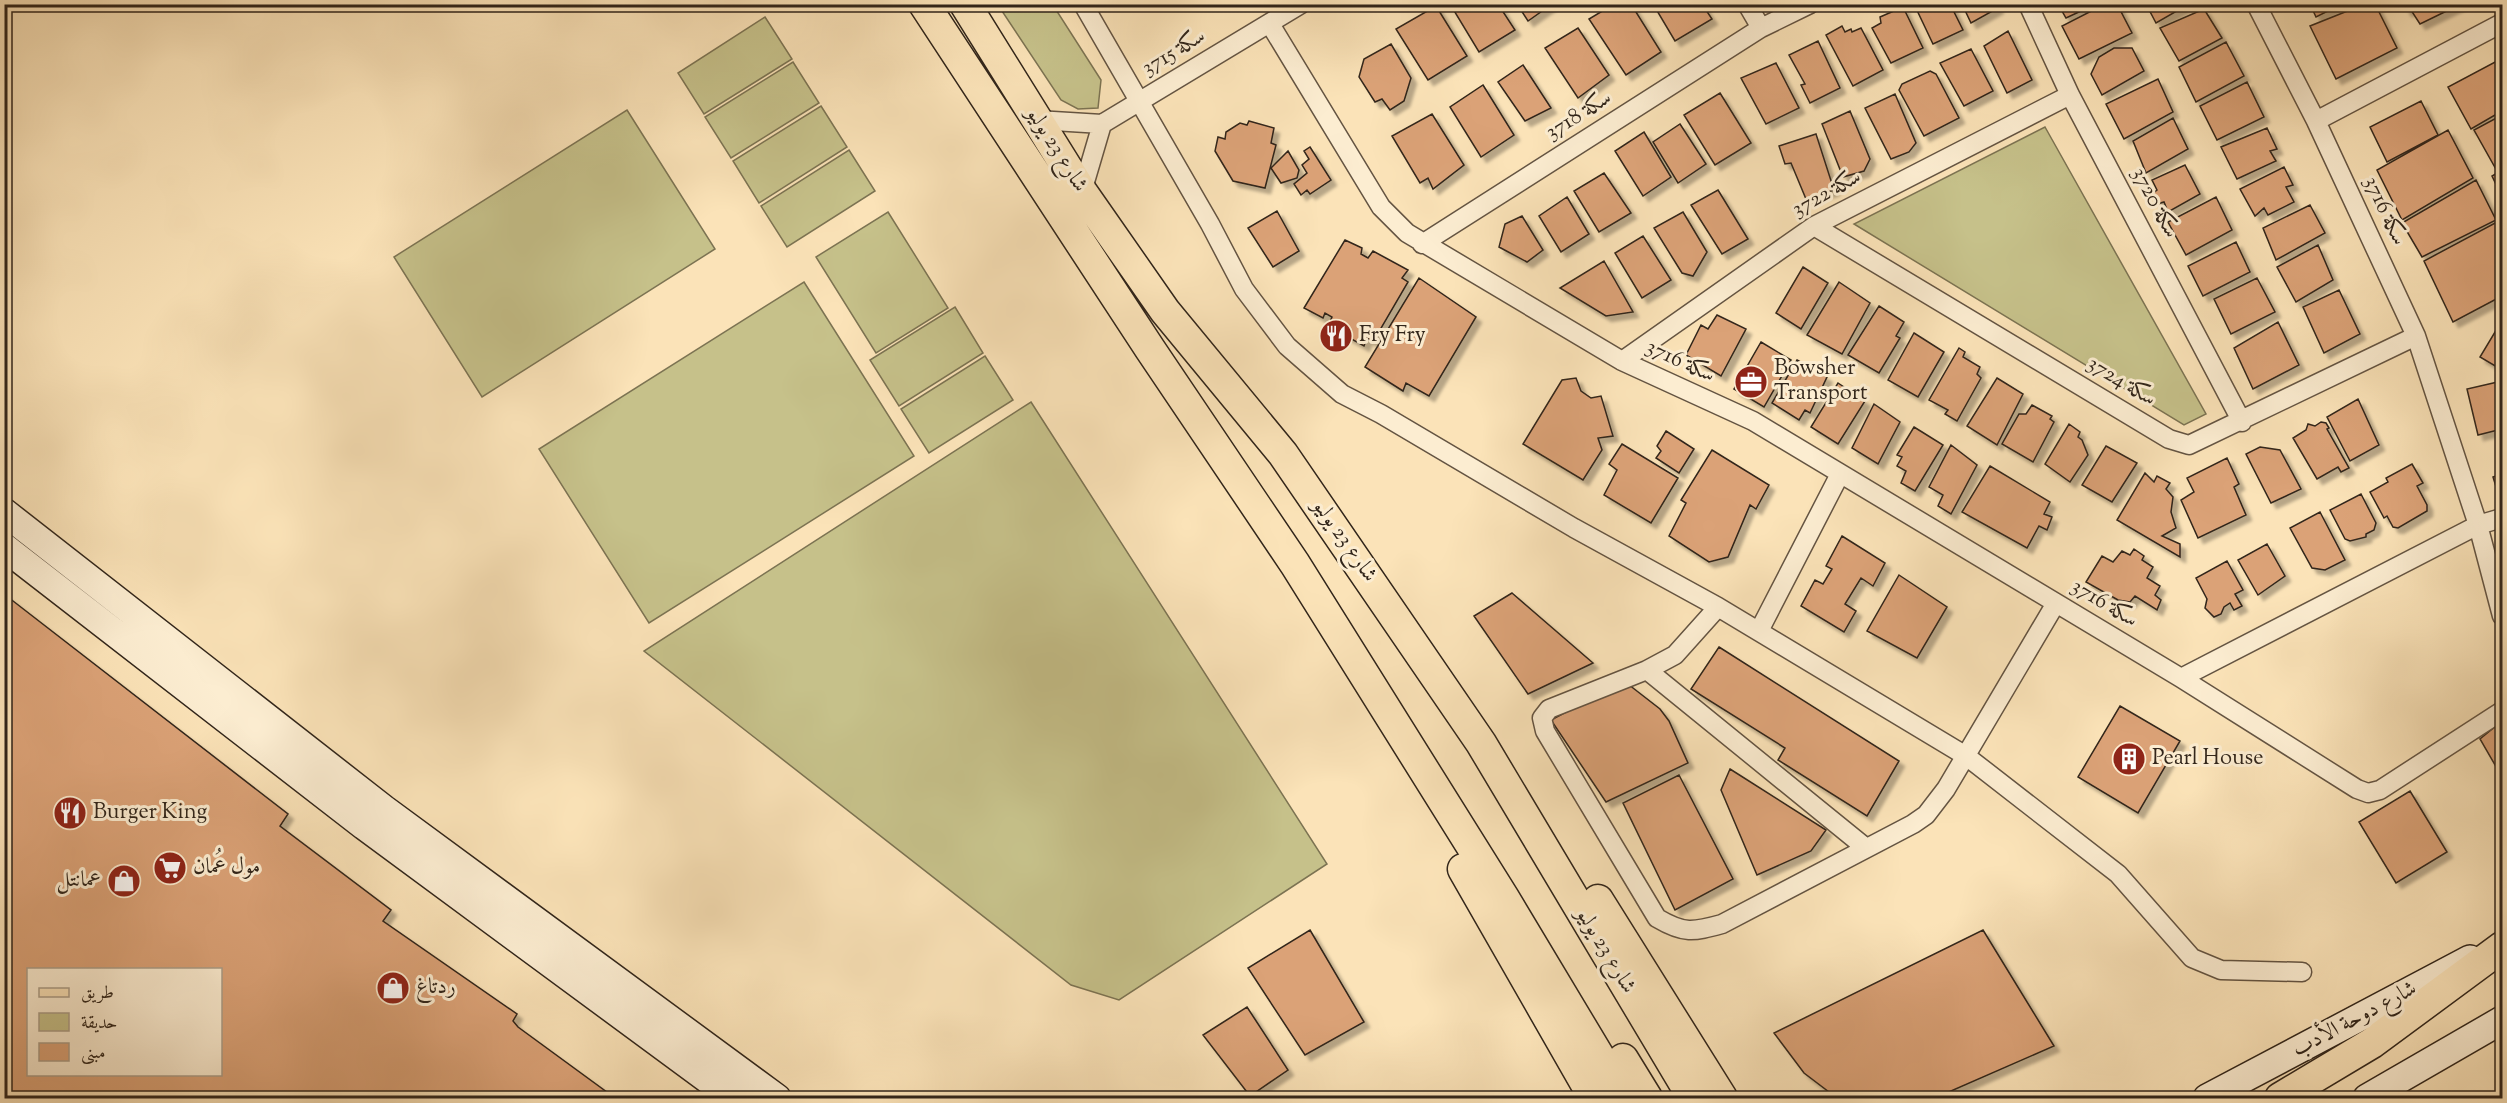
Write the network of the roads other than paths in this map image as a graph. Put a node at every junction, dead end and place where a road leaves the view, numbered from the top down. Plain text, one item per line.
1 (924, 4) edge
2 (965, 4) edge
3 (1083, 4) edge
4 (1301, 4) edge
5 (1747, 4) edge
6 (1810, 4) edge
7 (2028, 4) edge
8 (2256, 4) edge
9 (2502, 23) edge
10 (1270, 24) junction
11 (1761, 28) junction
12 (2070, 95) junction
13 (1140, 102) junction
14 (1037, 120) junction
15 (2316, 121) junction
16 (1102, 124) junction
17 (1082, 192) junction
18 (1814, 226) junction
19 (1422, 244) junction
20 (2416, 336) junction
21 (1622, 361) junction
22 (2242, 422) junction
23 (1840, 474) junction
24 (4, 512) edge
25 (2502, 518) edge
26 (2478, 525) junction
27 (4, 547) edge
28 (1295, 564) junction
29 (2056, 603) junction
30 (1718, 607) junction
31 (2502, 616) edge
32 (1760, 631) junction
33 (1647, 670) junction
34 (2181, 678) junction
35 (2502, 711) edge
36 (1481, 743) junction
37 (1966, 756) junction
38 (1866, 848) junction
39 (2502, 941) edge
40 (2502, 947) edge
41 (2302, 972) dead end
42 (2502, 1020) edge
43 (733, 1098) edge
44 (777, 1098) edge
45 (1594, 1098) edge
46 (1624, 1098) edge
47 (1647, 1098) edge
48 (1692, 1098) edge
49 (1722, 1098) edge
50 (2207, 1098) edge
51 (2280, 1098) edge
52 (2367, 1098) edge

1 - 28 main road, شارع 23 يوليو
2 - 14 main road, شارع 23 يوليو
3 - 13 street
4 - 10 street, سكة 3715
5 - 11 street
6 - 11 street, سكة 3718
7 - 12 street, سكة 3720
8 - 15 street, سكة 3716
9 - 15 street
10 - 13 street, سكة 3715
10 - 19 street, سكة 3716
11 - 19 street, سكة 3718
12 - 18 street, سكة 3722
12 - 22 street, سكة 3720
13 - 16 street, سكة 3715
13 - 30 street
14 - 16 street
14 - 17 main road, شارع 23 يوليو
15 - 20 street, سكة 3716
16 - 17 street
17 - 36 main road, شارع 23 يوليو
18 - 21 street, سكة 3722
18 - 22 street, سكة 3724
19 - 21 street, سكة 3716
20 - 22 street, سكة 3724
20 - 26 street, سكة 3716
21 - 23 street, سكة 3716
23 - 29 street, سكة 3716
23 - 32 street
24 - 44 street
25 - 26 street
26 - 31 street, سكة 3716
26 - 34 street
27 - 43 street
28 - 45 main road
28 - 46 main road, شارع 23 يوليو
28 - 47 main road
29 - 34 street, سكة 3716
29 - 37 street
30 - 32 street
30 - 33 street
32 - 37 street
33 - 38 street
33 - 38 street
34 - 35 street, سكة 3716
36 - 48 main road, شارع 23 يوليو
36 - 49 main road
37 - 38 street
37 - 41 street
39 - 50 street, شارع دوحة الأدب
40 - 51 main road
42 - 52 street

